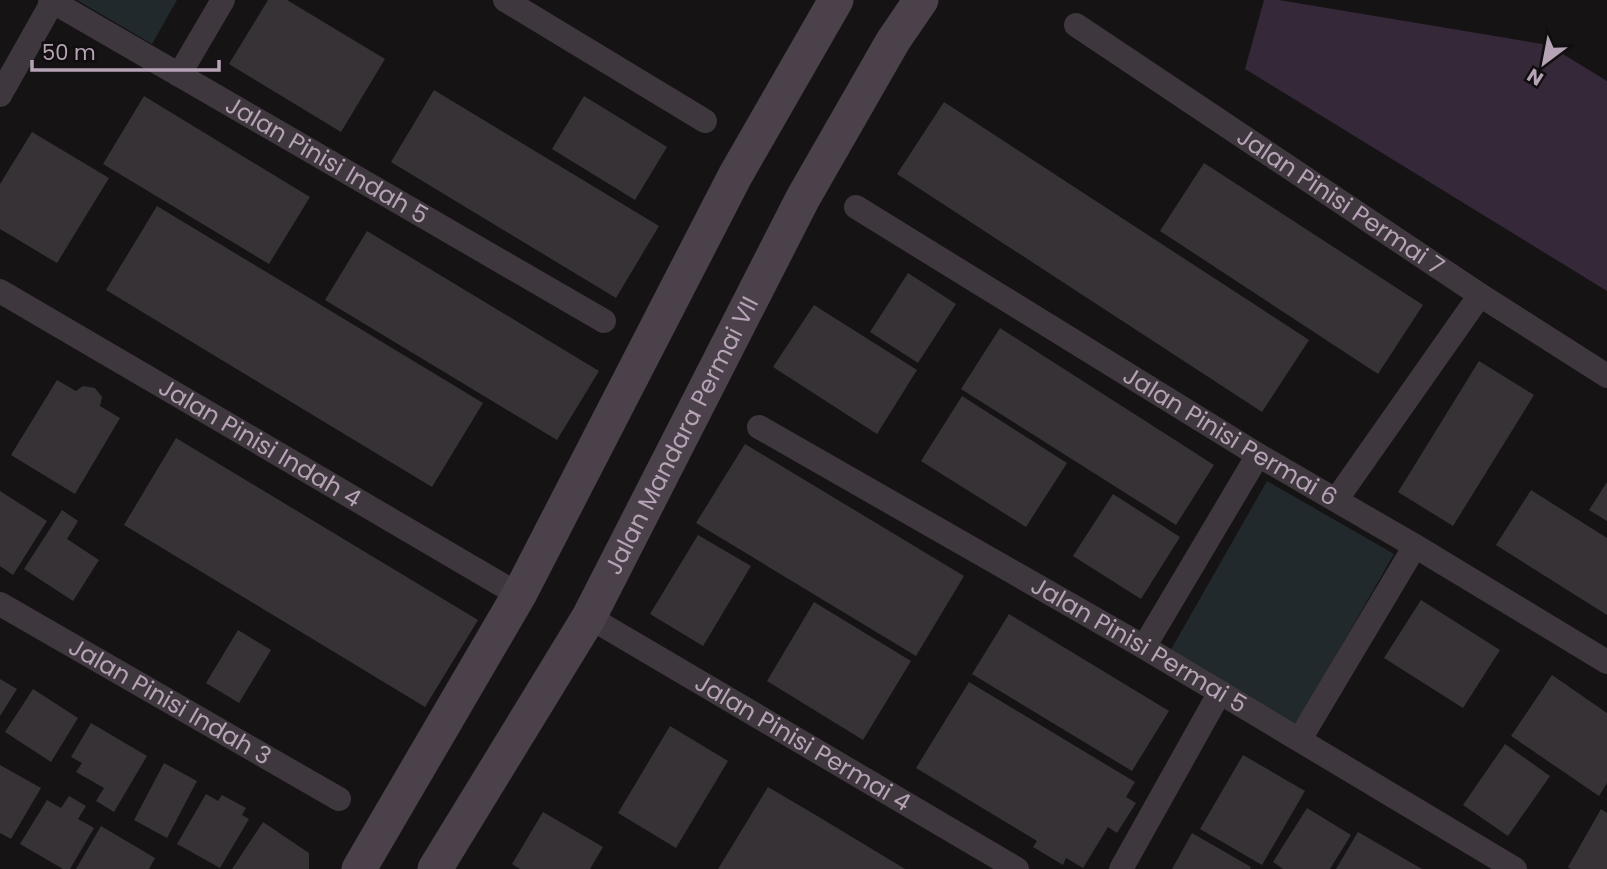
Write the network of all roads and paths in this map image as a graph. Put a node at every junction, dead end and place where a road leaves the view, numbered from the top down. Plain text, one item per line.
1 (223, 0) edge
2 (505, 0) edge
3 (836, 0) edge
4 (921, 0) edge
5 (52, 1) edge
6 (1076, 25) dead end
7 (179, 75) junction
8 (0, 95) edge
9 (705, 121) dead end
10 (856, 207) dead end
11 (0, 291) edge
12 (1480, 295) junction
13 (604, 321) dead end
14 (1607, 376) edge
15 (759, 427) dead end
16 (1258, 455) junction
17 (1336, 500) junction
18 (1415, 546) junction
19 (519, 595) junction
20 (0, 604) edge
21 (589, 617) junction
22 (1144, 647) junction
23 (1607, 662) edge
24 (1220, 692) junction
25 (1300, 739) junction
26 (339, 799) dead end
27 (359, 869) edge
28 (435, 869) edge
29 (1017, 869) edge
30 (1121, 869) edge
31 (1515, 869) edge

1 - 7 street
2 - 9 street
3 - 19 main road
4 - 21 main road, Jalan Mandara Permai VII
5 - 7 street, Jalan Pinisi Indah 5
5 - 8 street
6 - 12 street, Jalan Pinisi Permai 7
7 - 13 street, Jalan Pinisi Indah 5
10 - 16 street, Jalan Pinisi Permai 6
11 - 19 street, Jalan Pinisi Indah 4
12 - 14 street, Jalan Pinisi Permai 7
12 - 17 street
15 - 22 street, Jalan Pinisi Permai 5
16 - 17 street, Jalan Pinisi Permai 6
16 - 22 street
17 - 18 street, Jalan Pinisi Permai 6
18 - 23 street, Jalan Pinisi Permai 6
18 - 25 street
19 - 27 main road
20 - 26 street, Jalan Pinisi Indah 3
21 - 28 main road, Jalan Mandara Permai VII
21 - 29 street, Jalan Pinisi Permai 4
22 - 24 street, Jalan Pinisi Permai 5
24 - 25 street, Jalan Pinisi Permai 5
24 - 30 street
25 - 31 street, Jalan Pinisi Permai 5

